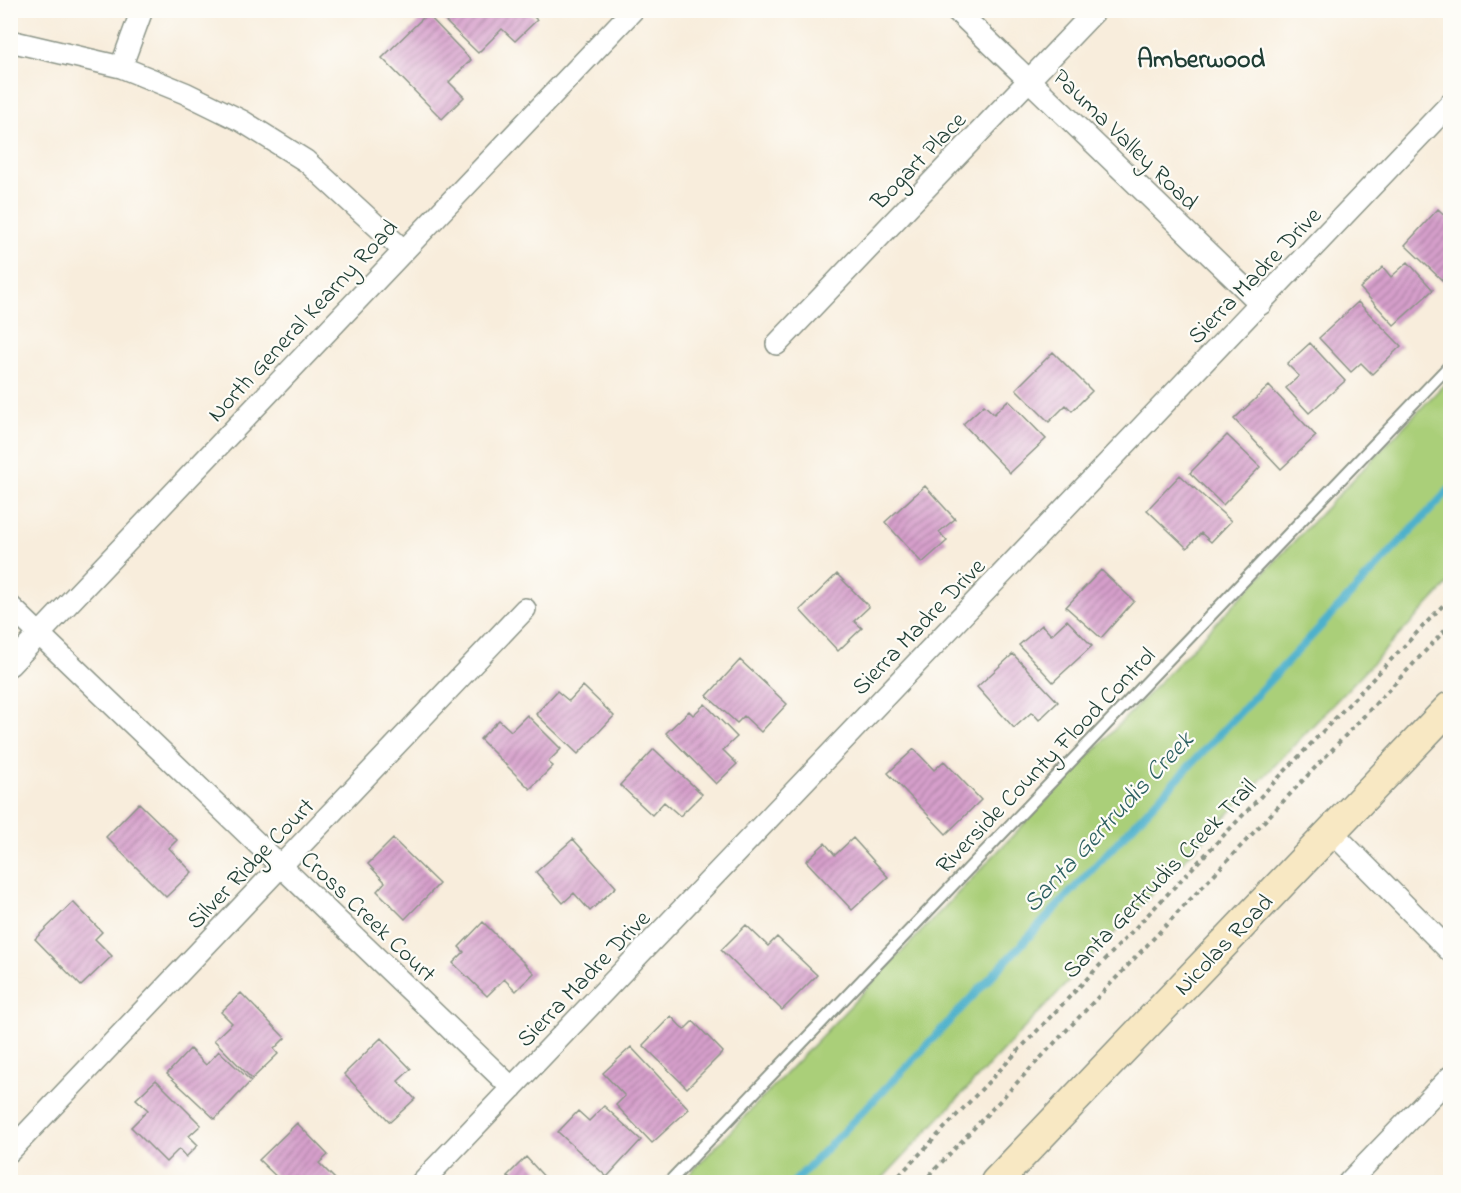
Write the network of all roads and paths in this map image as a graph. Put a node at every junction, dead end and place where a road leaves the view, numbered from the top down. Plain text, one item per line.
1 (142, 10) edge
2 (633, 10) edge
3 (956, 10) edge
4 (1095, 10) edge
5 (10, 41) edge
6 (121, 68) junction
7 (1029, 81) junction
8 (1450, 104) edge
9 (403, 250) junction
10 (1261, 304) junction
11 (777, 344) dead end
12 (1450, 365) edge
13 (1450, 598) edge
14 (10, 606) edge
15 (525, 609) dead end
16 (1450, 625) edge
17 (40, 634) junction
18 (10, 665) edge
19 (1450, 707) edge
20 (1331, 831) junction
21 (281, 867) junction
22 (1450, 951) edge
23 (1450, 1077) edge
24 (512, 1088) junction
25 (10, 1151) edge
26 (422, 1182) edge
27 (669, 1182) edge
28 (893, 1182) edge
29 (923, 1182) edge
30 (996, 1182) edge
31 (1350, 1182) edge

1 - 6 street
2 - 9 street, North General Kearny Road
3 - 7 street, Pauma Valley Road
4 - 7 street, Bogart Place
5 - 6 street
6 - 9 street
7 - 10 street, Pauma Valley Road
7 - 11 street, Bogart Place
8 - 10 street, Sierra Madre Drive
9 - 17 street, North General Kearny Road
10 - 24 street, Sierra Madre Drive
12 - 27 lane, Riverside County Flood Control
13 - 28 path, Santa Gertrudis Creek Trail
14 - 17 street, Cross Creek Court
15 - 21 street, Silver Ridge Court
16 - 29 path
17 - 18 street, North General Kearny Road
17 - 21 street, Cross Creek Court
19 - 20 main road, Nicolas Road
20 - 22 street
20 - 30 main road, Nicolas Road
21 - 24 street, Cross Creek Court
21 - 25 street, Silver Ridge Court
23 - 31 street
24 - 26 street, Sierra Madre Drive

